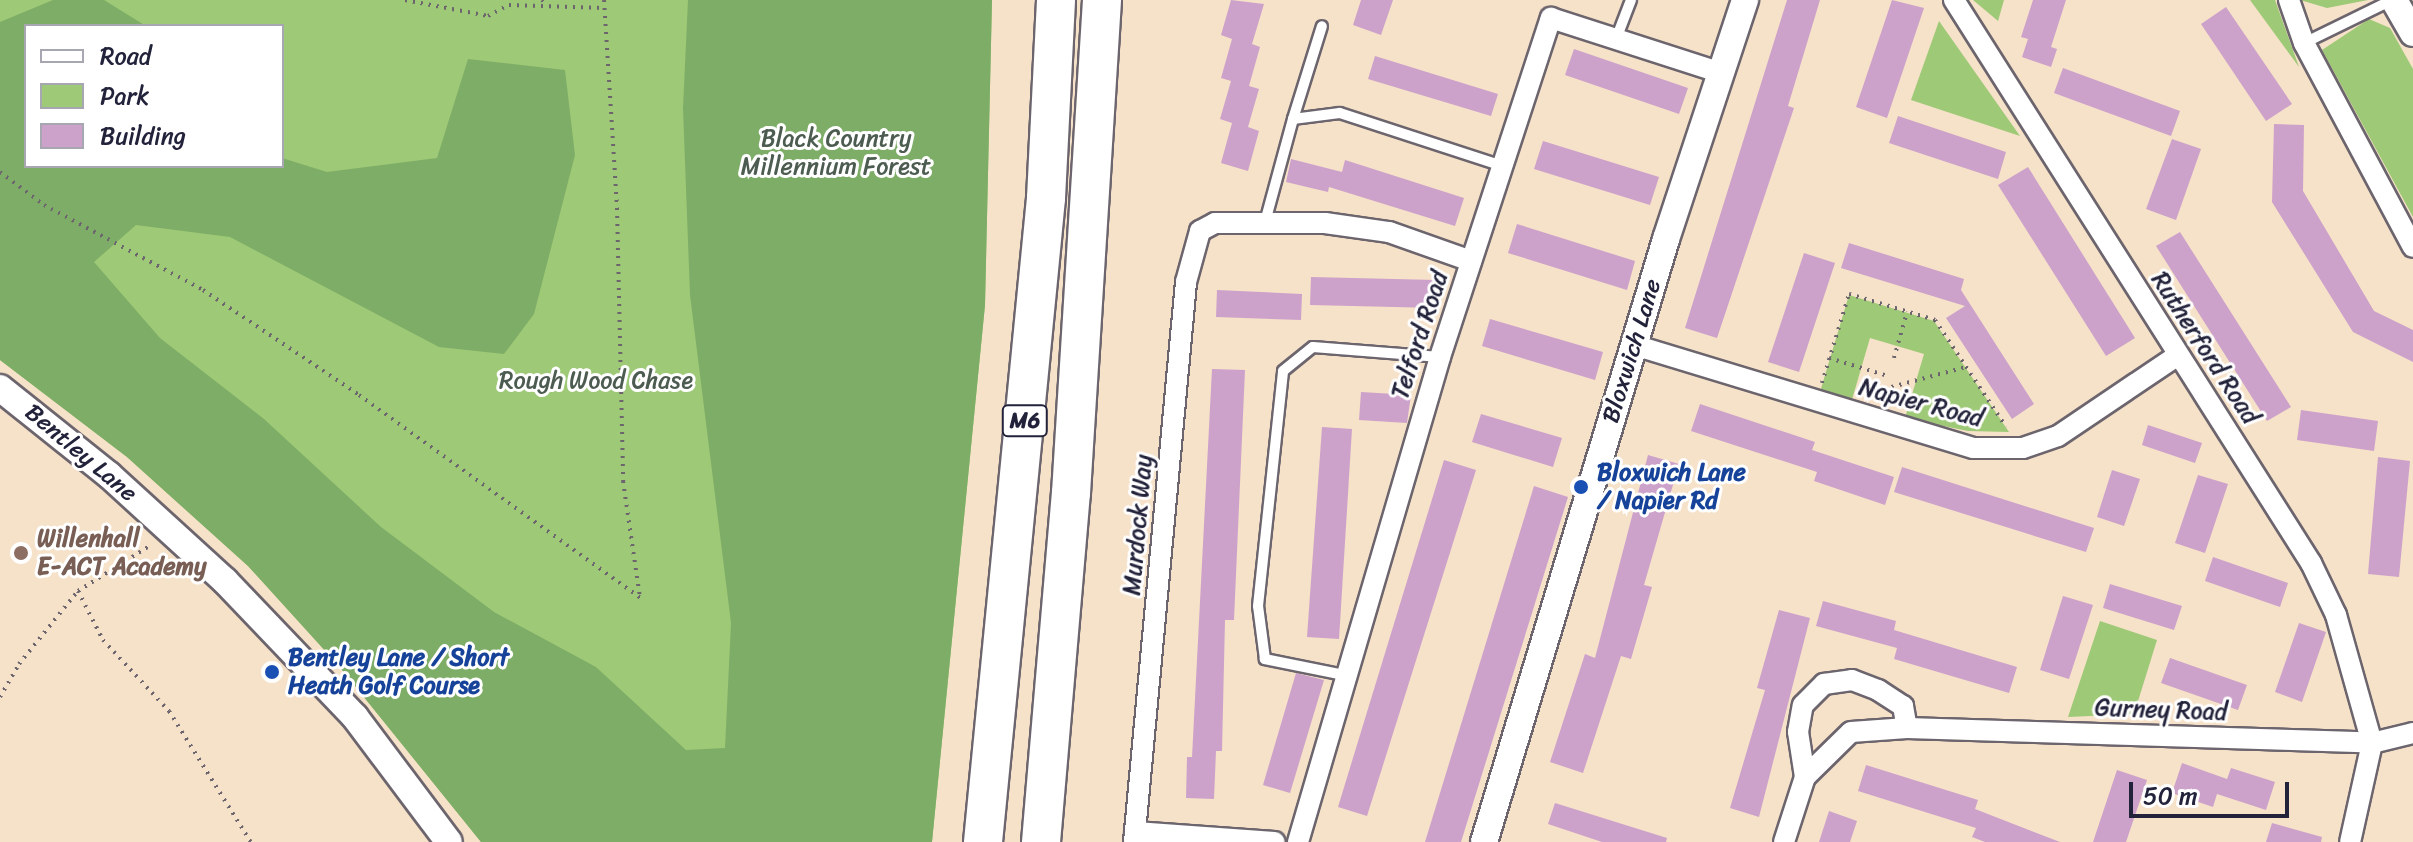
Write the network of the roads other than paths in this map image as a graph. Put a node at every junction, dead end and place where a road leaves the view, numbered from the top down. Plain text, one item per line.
1 (1056, 0) edge
2 (1102, 0) edge
3 (1631, 0) edge
4 (1745, 0) edge
5 (1954, 0) edge
6 (2289, 0) edge
7 (2393, 0) edge
8 (1322, 26) dead end
9 (2413, 33) edge
10 (1616, 39) junction
11 (2304, 43) junction
12 (1721, 73) junction
13 (1293, 119) junction
14 (1502, 166) junction
15 (1265, 222) junction
16 (2413, 247) edge
17 (1471, 261) junction
18 (1634, 345) junction
19 (2178, 355) junction
20 (1440, 357) junction
21 (0, 388) edge
22 (1344, 675) junction
23 (1907, 728) junction
24 (2413, 733) edge
25 (2372, 743) junction
26 (1805, 777) junction
27 (1134, 837) edge
28 (449, 842) edge
29 (983, 842) edge
30 (1041, 842) edge
31 (1275, 842) edge
32 (1298, 842) edge
33 (1484, 842) edge
34 (1784, 842) edge
35 (2350, 842) edge

1 - 29 highway, M6
2 - 30 highway, M6
3 - 10 lane
4 - 12 street, Bloxwich Lane
5 - 19 street, Rutherford Road
6 - 11 street
7 - 9 street
7 - 11 lane
8 - 13 lane
10 - 12 street, Telford Road
10 - 14 street, Telford Road
11 - 16 street
12 - 18 street, Bloxwich Lane
13 - 14 lane
13 - 15 lane
14 - 17 street, Telford Road
15 - 17 street
15 - 27 street, Murdock Way
17 - 20 street, Telford Road
18 - 19 street, Napier Road
18 - 33 street, Bloxwich Lane
19 - 25 street, Rutherford Road
20 - 22 street, Telford Road
20 - 22 lane
21 - 28 street, Bentley Lane
22 - 32 street, Telford Road
23 - 25 street, Gurney Road
23 - 26 street, Gurney Road
23 - 26 street, Gurney Road
24 - 25 street, Gurney Road
25 - 35 street
26 - 34 street, Gurney Road
27 - 31 street

